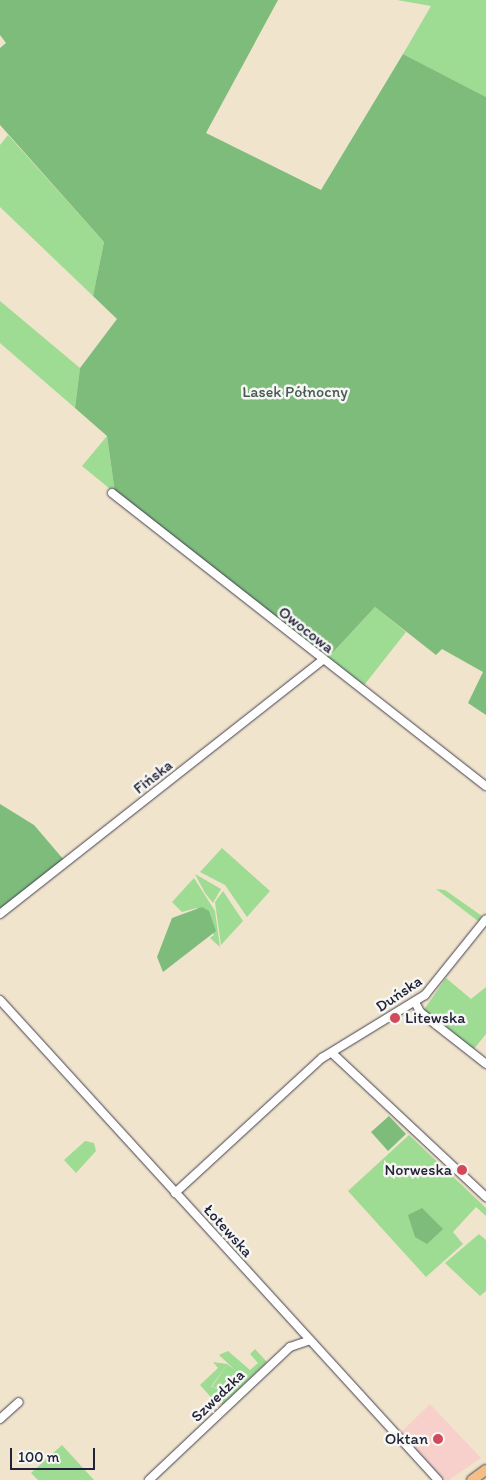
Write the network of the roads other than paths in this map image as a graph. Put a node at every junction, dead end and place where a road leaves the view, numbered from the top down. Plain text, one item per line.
1 (112, 493) dead end
2 (322, 660) junction
3 (486, 786) edge
4 (0, 914) edge
5 (486, 919) edge
6 (0, 1000) edge
7 (416, 1002) junction
8 (332, 1053) junction
9 (486, 1064) edge
10 (175, 1193) junction
11 (486, 1198) edge
12 (310, 1340) junction
13 (19, 1402) dead end
14 (0, 1419) edge
15 (486, 1470) edge
16 (149, 1480) edge
17 (438, 1480) edge
18 (472, 1480) edge

1 - 2 street, Owocowa
2 - 3 street, Owocowa
2 - 4 street, Fińska
5 - 7 street, Duńska
6 - 10 street, Łotewska
7 - 8 street, Duńska
7 - 9 street
8 - 10 street
8 - 11 street
10 - 12 street, Łotewska
12 - 16 street, Szwedzka
12 - 17 street, Łotewska
13 - 14 street
15 - 18 main road

